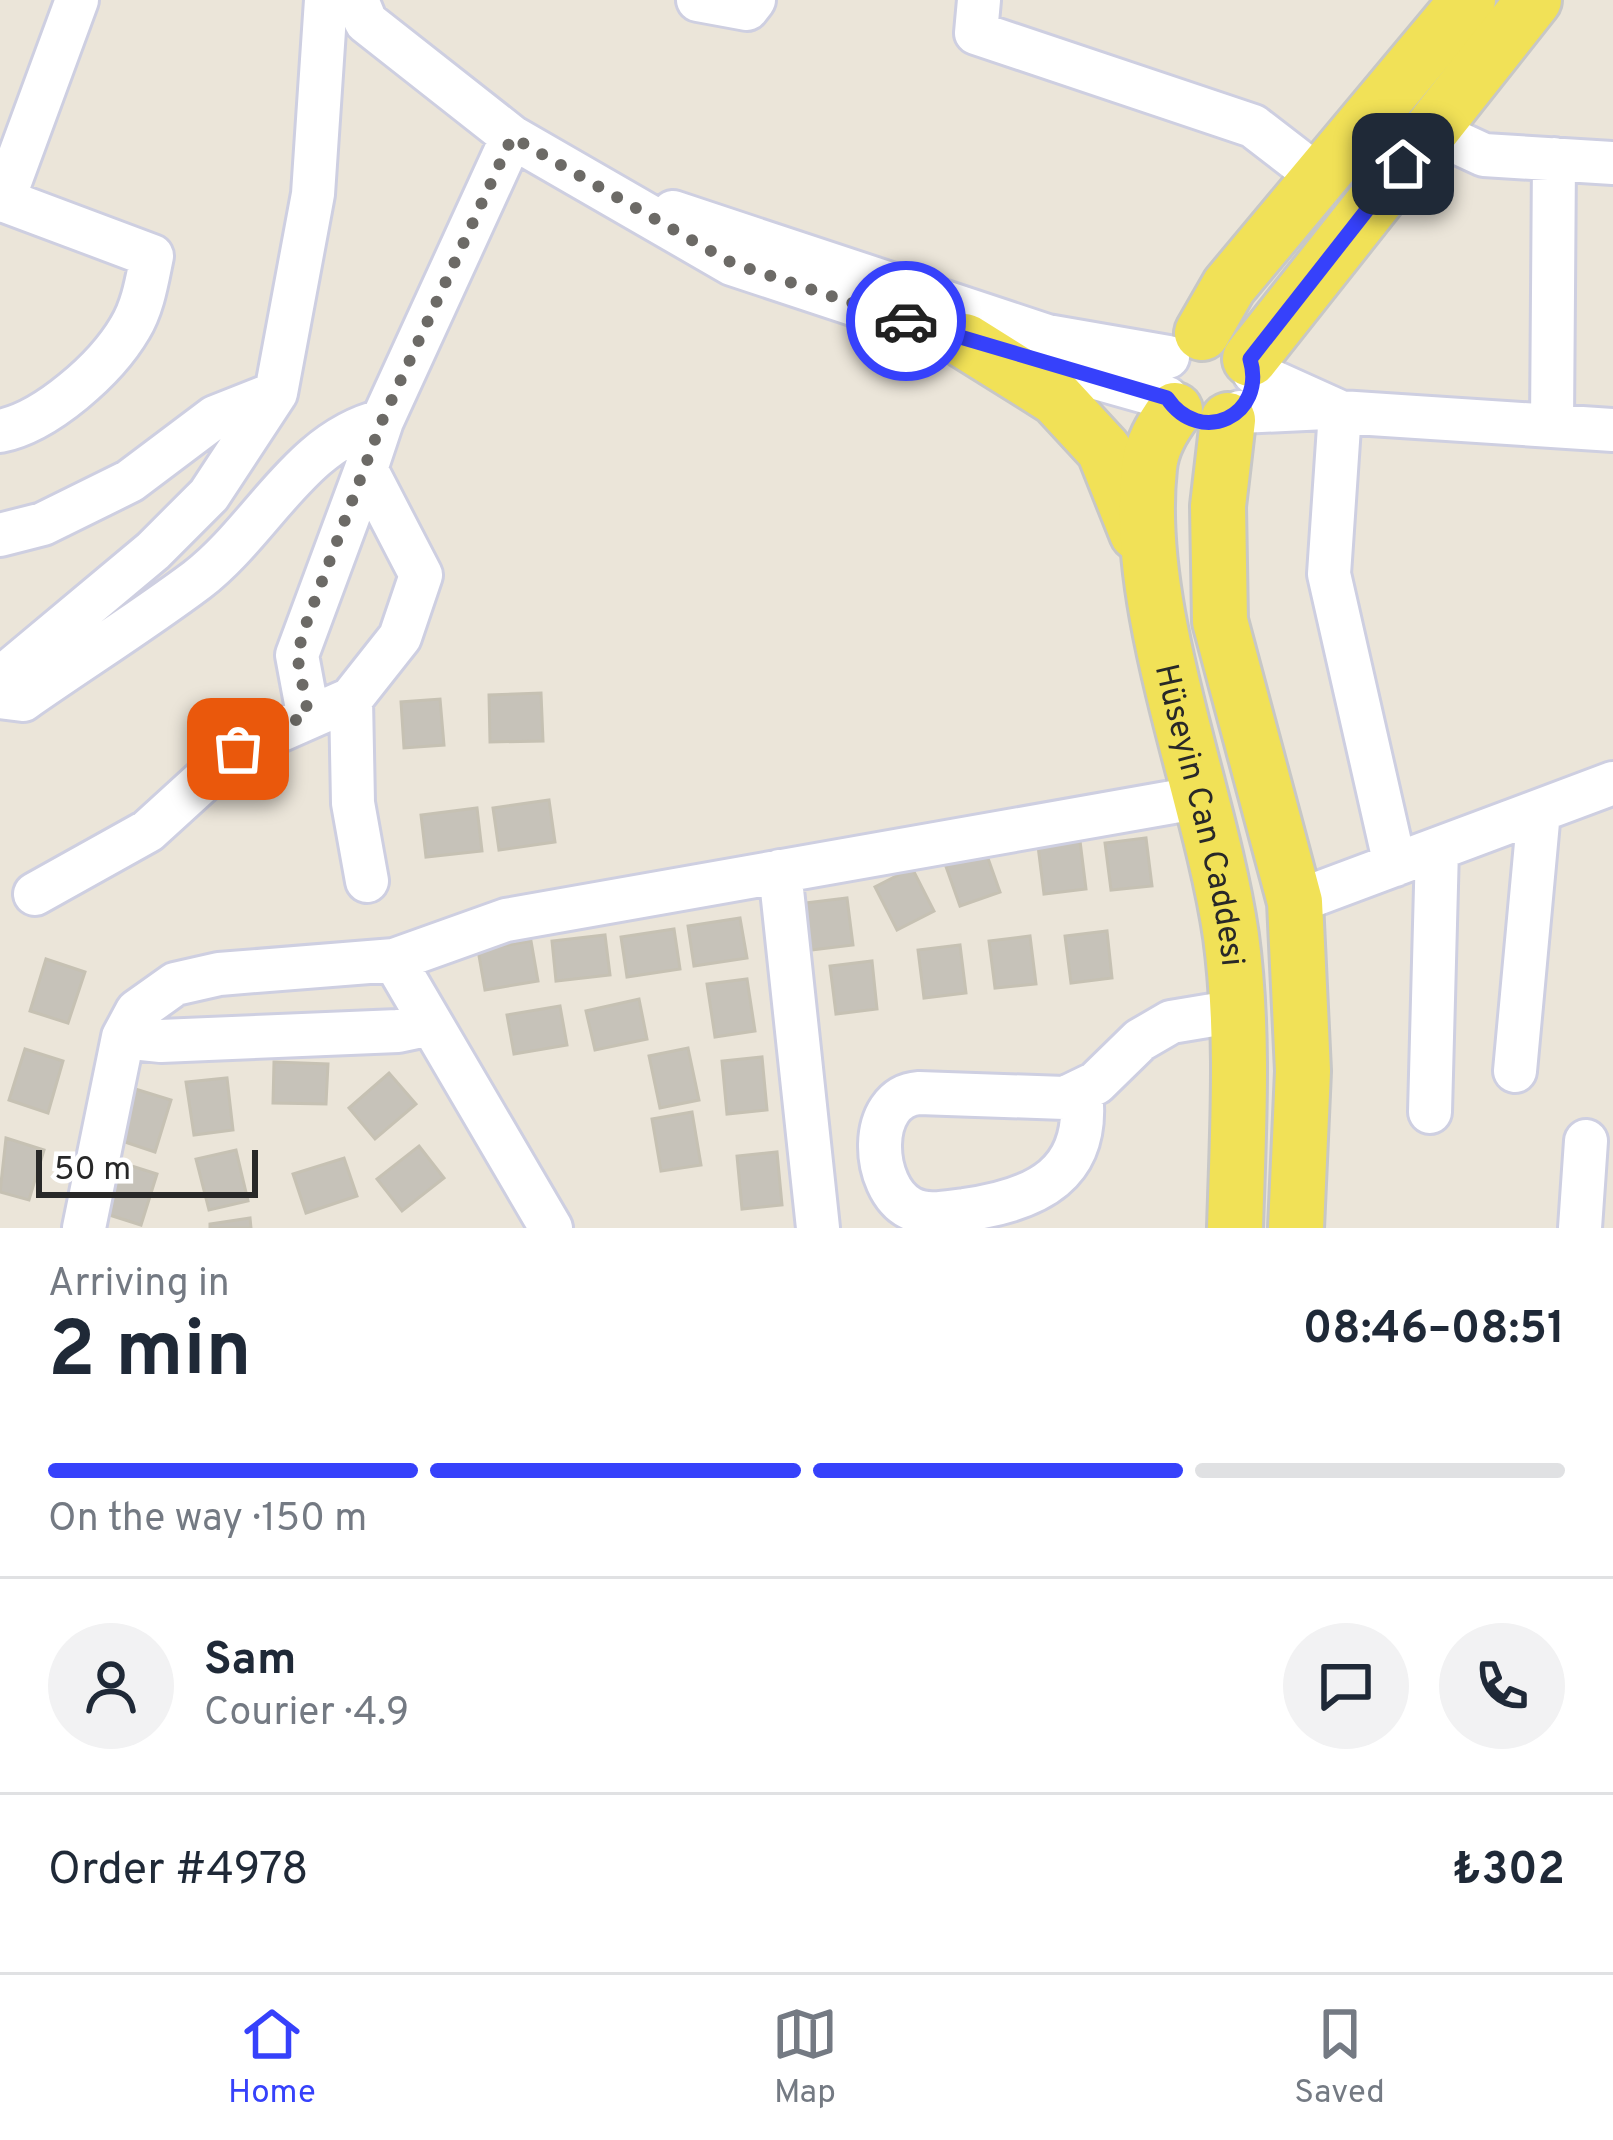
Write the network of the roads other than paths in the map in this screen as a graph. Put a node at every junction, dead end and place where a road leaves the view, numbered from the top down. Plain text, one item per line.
1 (77, 0) edge
2 (326, 0) edge
3 (357, 0) edge
4 (698, 0) edge
5 (754, 0) edge
6 (979, 0) edge
7 (1468, 0) edge
8 (1534, 0) edge
9 (1430, 130) junction
10 (512, 137) junction
11 (1554, 159) junction
12 (1613, 163) edge
13 (1322, 180) junction
14 (597, 190) junction
15 (2, 200) edge
16 (965, 341) junction
17 (1178, 375) junction
18 (1243, 391) junction
19 (276, 392) junction
20 (1333, 410) junction
21 (382, 421) junction
22 (1552, 424) junction
23 (1613, 430) edge
24 (0, 431) edge
25 (366, 469) junction
26 (0, 535) edge
27 (1151, 572) junction
28 (0, 679) edge
29 (0, 697) edge
30 (351, 699) junction
31 (308, 714) junction
32 (1613, 783) edge
33 (1201, 797) junction
34 (1538, 811) junction
35 (1438, 849) junction
36 (1394, 865) junction
37 (780, 872) junction
38 (367, 881) dead end
39 (35, 893) dead end
40 (1295, 902) junction
41 (394, 959) junction
42 (1237, 1011) junction
43 (431, 1024) junction
44 (123, 1037) junction
45 (1515, 1071) dead end
46 (1081, 1092) junction
47 (1430, 1112) dead end
48 (1586, 1141) dead end
49 (84, 1228) edge
50 (551, 1228) edge
51 (818, 1228) edge
52 (1235, 1228) edge
53 (1296, 1228) edge
54 (1580, 1228) edge

1 - 15 street
2 - 19 street
3 - 10 street
4 - 5 street
6 - 13 street
7 - 13 main road, Hüseyin Can Caddesi
8 - 9 main road
9 - 11 street
9 - 18 main road
10 - 14 street
10 - 21 street
11 - 12 street
11 - 22 street
13 - 17 main road, Hüseyin Can Caddesi
14 - 16 street
14 - 17 street
15 - 24 street
16 - 17 street
16 - 27 main road
17 - 18 main road
17 - 18 main road
17 - 27 main road, Hüseyin Can Caddesi
18 - 20 street
18 - 40 main road, Hüseyin Can Caddesi
19 - 26 street
19 - 28 street
20 - 22 street
20 - 36 street
21 - 25 street
21 - 29 street
22 - 23 street
25 - 30 street
25 - 31 street
27 - 33 main road, Hüseyin Can Caddesi
30 - 31 street
30 - 38 street
31 - 39 street
32 - 34 street
33 - 37 street
33 - 42 main road, Hüseyin Can Caddesi
34 - 35 street
34 - 45 street
35 - 36 street
35 - 47 street
36 - 40 street
37 - 41 street
37 - 51 street
40 - 53 main road, Hüseyin Can Caddesi
41 - 43 street
41 - 44 street
42 - 46 street
42 - 52 main road, Hüseyin Can Caddesi
43 - 44 street
43 - 50 street
44 - 49 street
46 - 46 street
48 - 54 street

